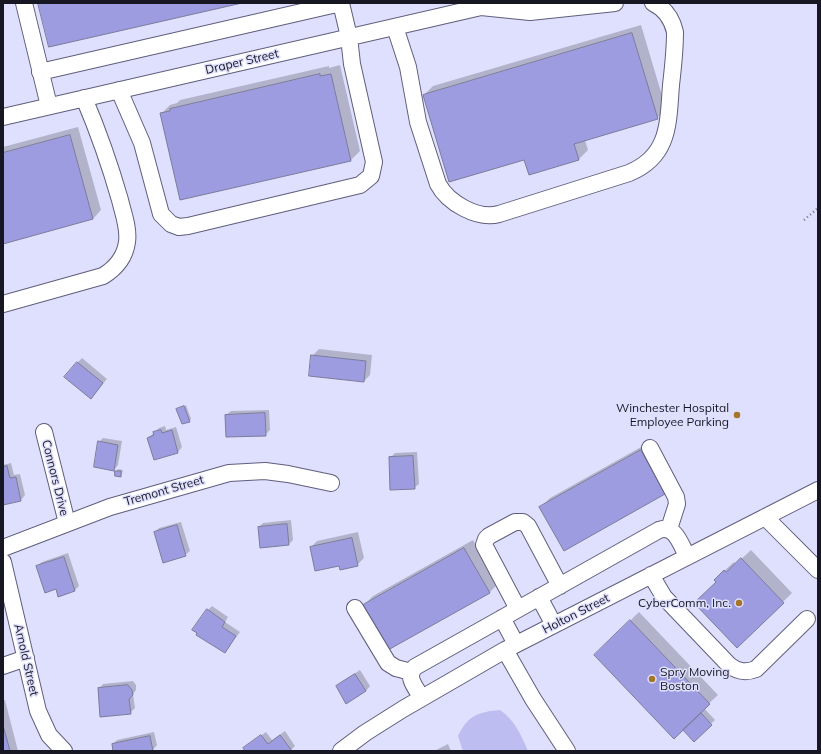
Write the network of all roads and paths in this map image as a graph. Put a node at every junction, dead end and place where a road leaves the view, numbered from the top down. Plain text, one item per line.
1 (24, 3) edge
2 (341, 3) edge
3 (615, 3) edge
4 (653, 3) edge
5 (482, 5) edge
6 (395, 27) junction
7 (349, 37) junction
8 (40, 72) junction
9 (119, 90) junction
10 (84, 98) junction
11 (49, 106) junction
12 (3, 117) edge
13 (818, 208) edge
14 (804, 220) dead end
15 (3, 304) edge
16 (44, 432) dead end
17 (650, 448) dead end
18 (331, 483) dead end
19 (818, 490) edge
20 (765, 517) junction
21 (67, 523) junction
22 (669, 529) junction
23 (3, 548) edge
24 (687, 556) junction
25 (3, 562) edge
26 (818, 570) edge
27 (651, 575) junction
28 (560, 586) junction
29 (539, 597) junction
30 (355, 608) dead end
31 (518, 609) junction
32 (502, 618) junction
33 (807, 620) dead end
34 (554, 625) junction
35 (510, 647) junction
36 (26, 658) junction
37 (3, 666) edge
38 (411, 672) junction
39 (422, 698) junction
40 (64, 751) edge
41 (341, 751) edge
42 (567, 751) edge

1 - 8 street
2 - 7 street
2 - 8 street
3 - 5 street, Draper Street
4 - 6 street
5 - 6 street, Draper Street
6 - 7 street, Draper Street
7 - 9 street, Draper Street
7 - 9 street
8 - 11 street
9 - 10 street, Draper Street
10 - 11 street, Draper Street
10 - 15 street
11 - 12 street, Draper Street
13 - 14 path
16 - 21 street, Connors Drive
17 - 22 street
18 - 21 street, Tremont Street
19 - 20 street, Holton Street
20 - 24 street, Holton Street
20 - 26 street
21 - 23 street, Tremont Street
22 - 24 street
22 - 28 street
24 - 27 street, Holton Street
25 - 36 street, Arnold Street
27 - 33 street
27 - 34 street, Holton Street
28 - 29 street
28 - 31 street
29 - 31 street
29 - 34 street
30 - 38 street
31 - 32 street
32 - 35 street
32 - 38 street
34 - 35 street, Holton Street
35 - 39 street, Holton Street
35 - 42 street
36 - 37 street
36 - 40 street, Arnold Street
38 - 39 street
39 - 41 street, Holton Street

